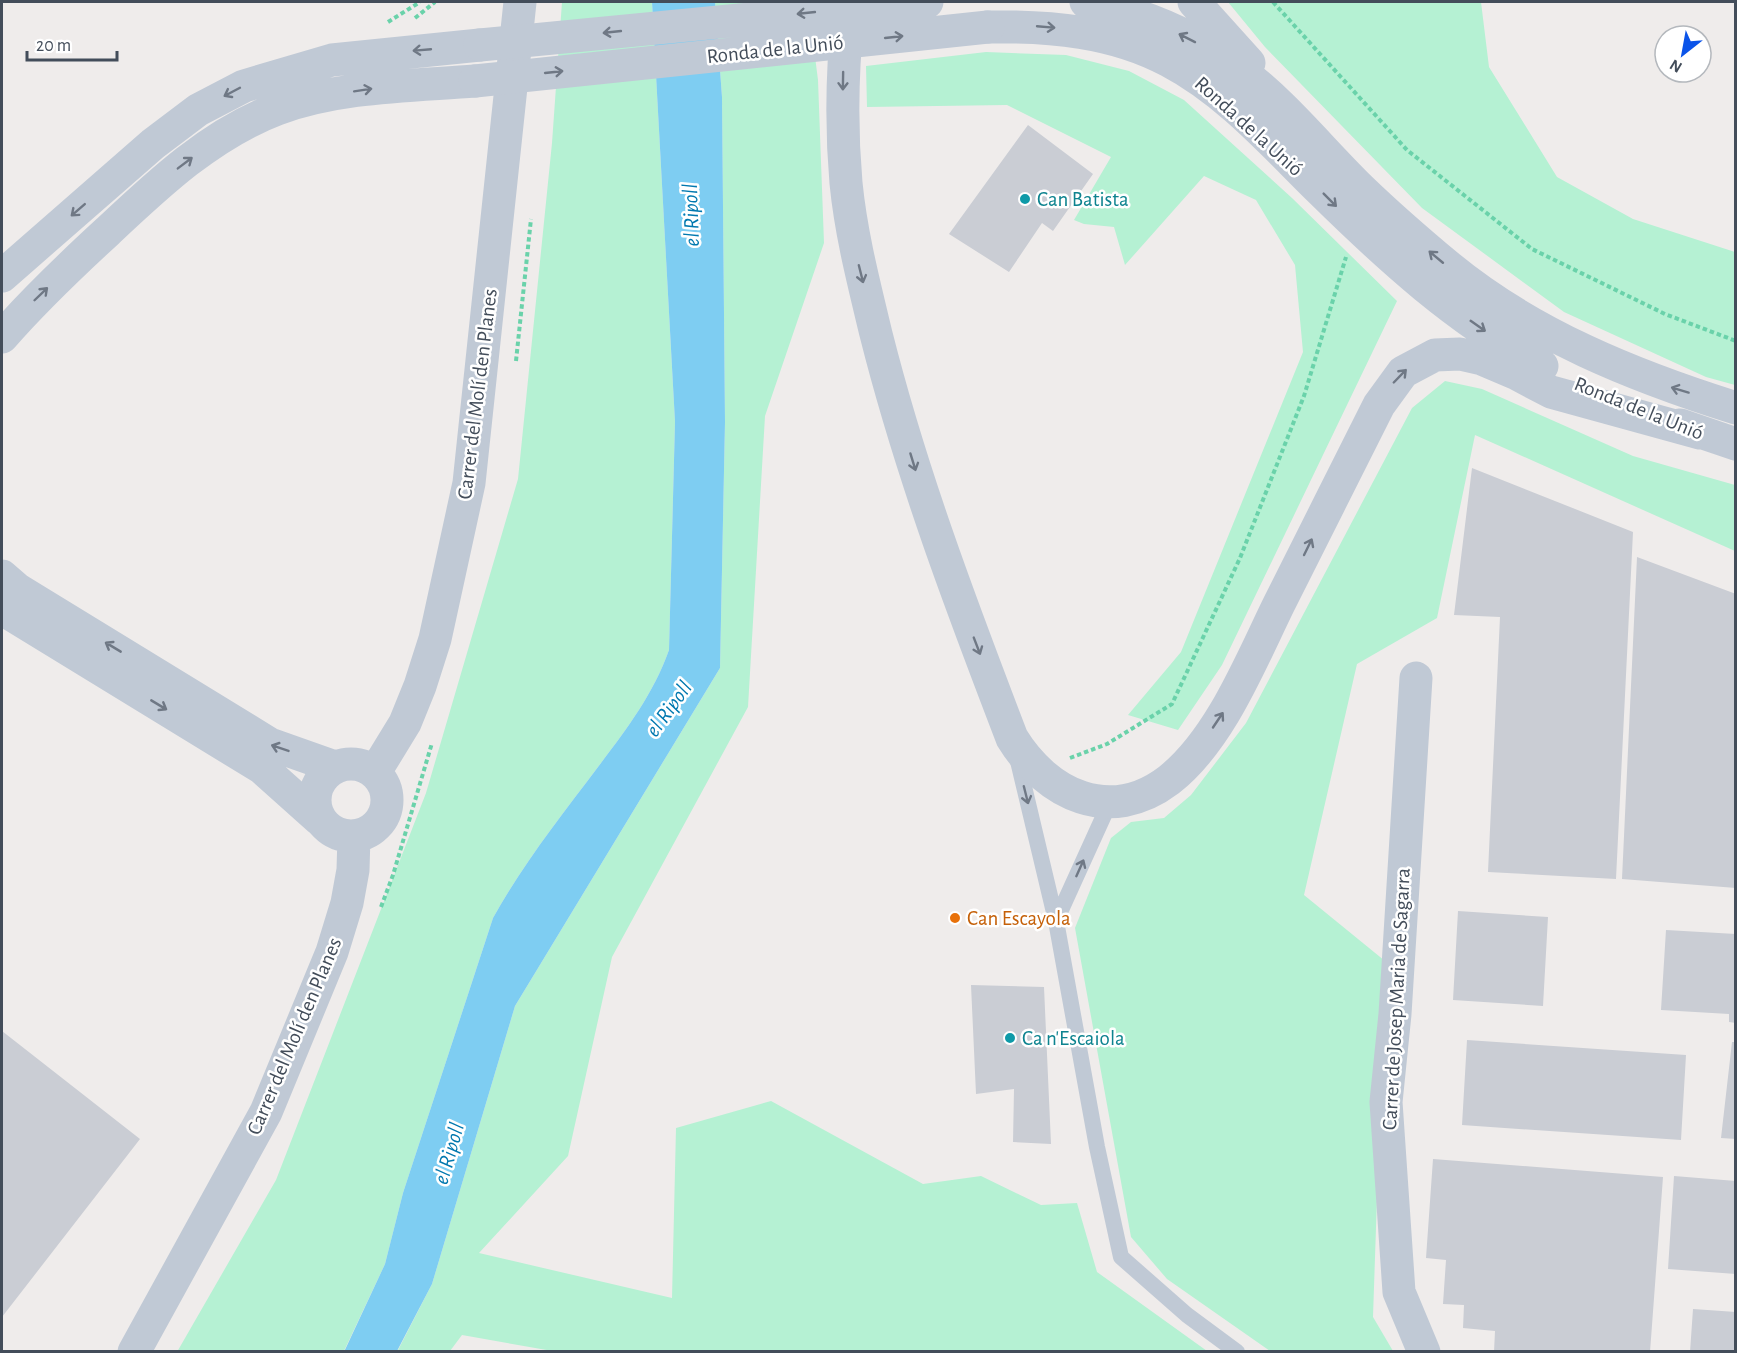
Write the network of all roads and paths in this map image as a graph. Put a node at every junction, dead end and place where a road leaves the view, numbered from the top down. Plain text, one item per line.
1 (435, 2) edge
2 (520, 2) edge
3 (850, 2) edge
4 (927, 2) edge
5 (1086, 2) edge
6 (1194, 2) edge
7 (1273, 2) edge
8 (411, 20) dead end
9 (1285, 110) junction
10 (1355, 225) junction
11 (2, 276) edge
12 (2, 337) edge
13 (1736, 341) edge
14 (1736, 408) edge
15 (1700, 433) junction
16 (1736, 444) edge
17 (2, 576) edge
18 (2, 609) edge
19 (1416, 678) dead end
20 (1012, 738) junction
21 (335, 767) junction
22 (375, 772) junction
23 (1040, 774) junction
24 (1110, 802) junction
25 (319, 819) junction
26 (354, 836) junction
27 (1056, 921) junction
28 (134, 1352) edge
29 (1237, 1352) edge
30 (1424, 1352) edge

1 - 8 path
2 - 22 street, Carrer del Molí den Planes
3 -> 20 street
4 -> 11 street, Ronda de la Unió, bridge
9 -> 5 street, Ronda de la Unió
6 - 9 street
7 - 13 path
14 -> 9 street, Ronda de la Unió
12 -> 10 street, Ronda de la Unió, bridge
10 -> 15 street, Ronda de la Unió
10 - 23 path
15 - 16 street, Ronda de la Unió
24 -> 15 street
21 -> 17 street
18 -> 25 street
19 - 30 street, Carrer de Josep Maria de Sagarra
20 - 23 street
20 -> 27 lane
21 - 22 street
21 - 25 street
22 - 26 street
23 - 24 street
27 -> 24 lane
25 - 26 street
26 - 28 street, Carrer del Molí den Planes
27 - 29 lane

